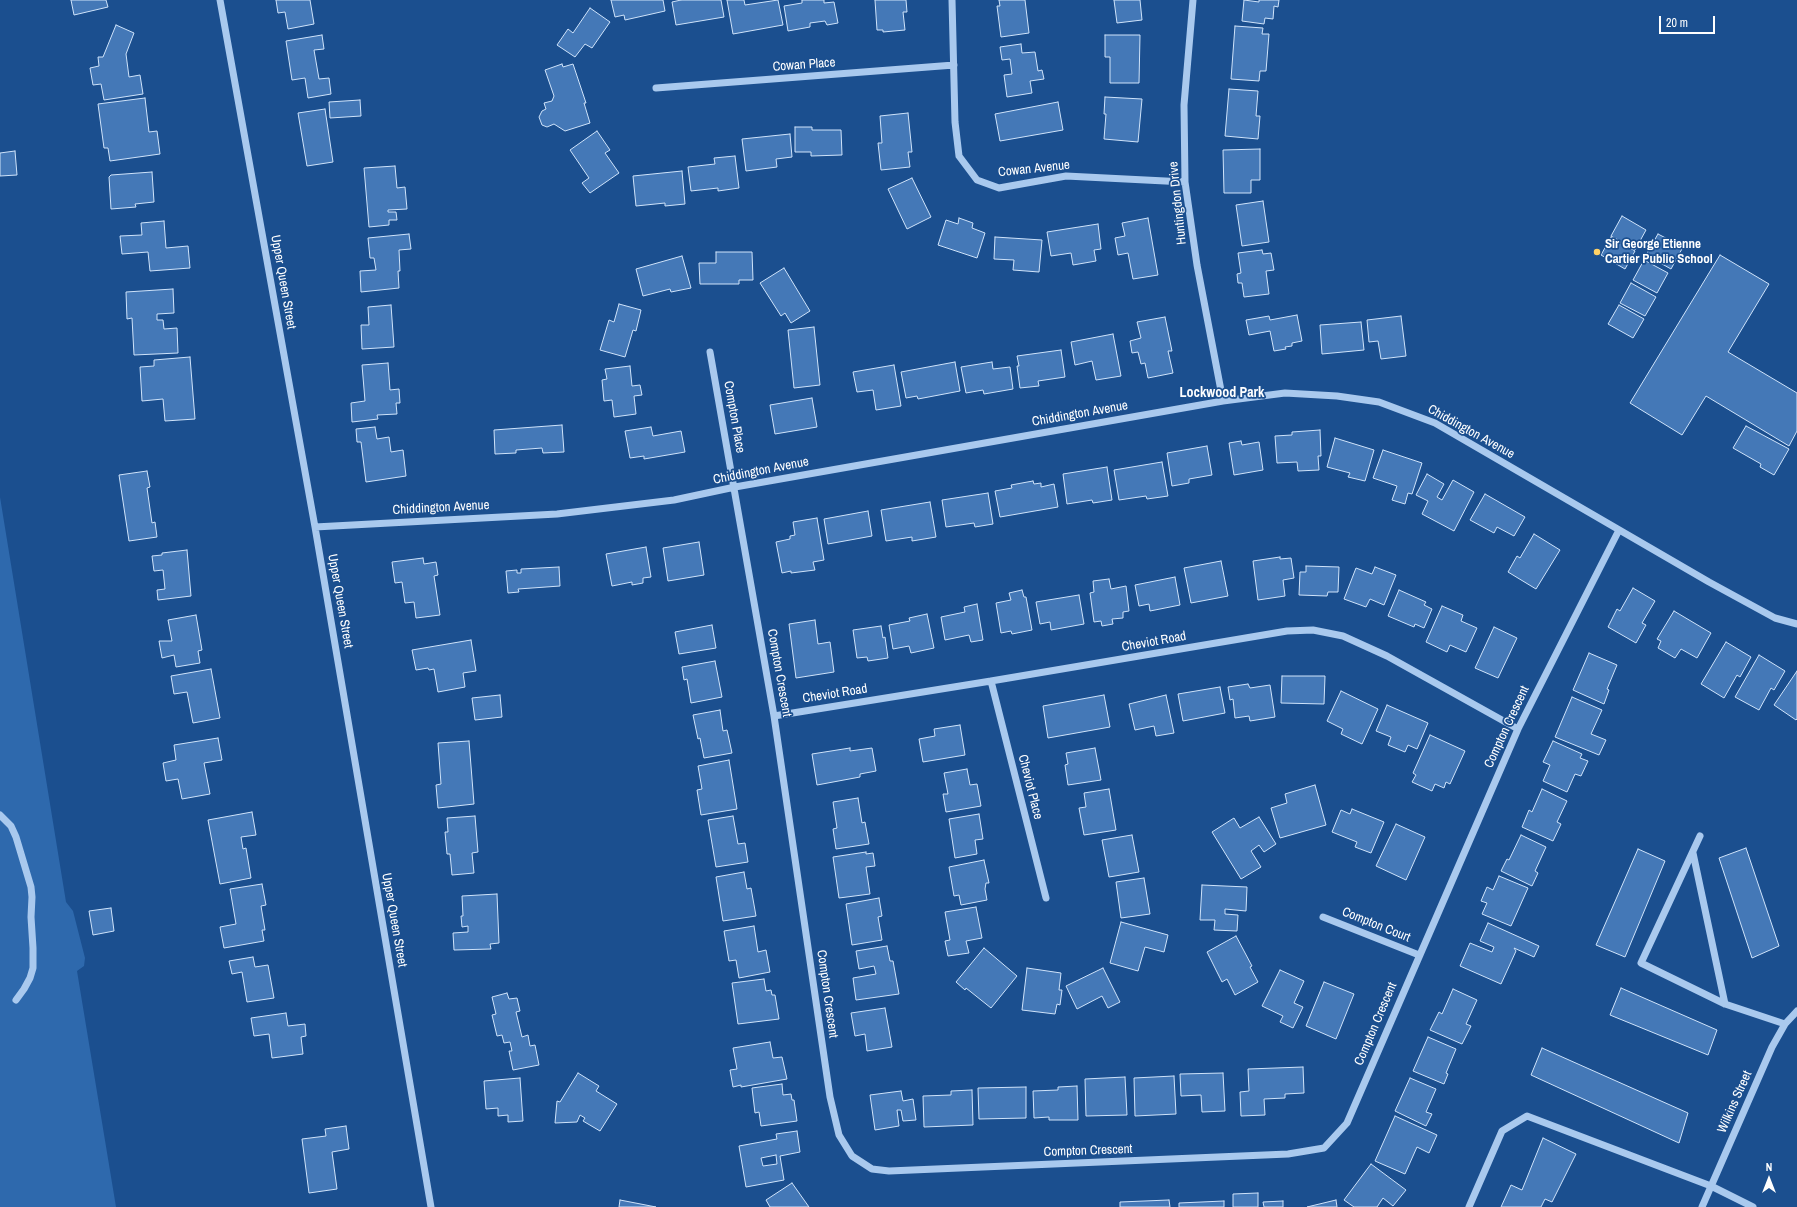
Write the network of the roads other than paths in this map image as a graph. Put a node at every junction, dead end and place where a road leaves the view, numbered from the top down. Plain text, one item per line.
1 (220, 0) edge
2 (952, 0) edge
3 (1193, 0) edge
4 (954, 65) junction
5 (656, 88) dead end
6 (1185, 182) junction
7 (710, 352) dead end
8 (1223, 402) junction
9 (735, 487) junction
10 (315, 527) junction
11 (1619, 530) junction
12 (1797, 624) edge
13 (992, 682) junction
14 (774, 716) junction
15 (1518, 729) junction
16 (0, 815) edge
17 (1700, 836) dead end
18 (1693, 852) junction
19 (1046, 898) dead end
20 (1323, 917) dead end
21 (1419, 955) junction
22 (16, 1000) dead end
23 (1725, 1004) junction
24 (1797, 1011) edge
25 (1785, 1024) junction
26 (1711, 1186) junction
27 (430, 1207) edge
28 (1469, 1207) edge
29 (1702, 1207) edge
30 (1753, 1207) edge

1 - 10 street, Upper Queen Street
2 - 4 street, Cowan Avenue
3 - 6 street, Huntingdon Drive
4 - 5 street, Cowan Place
4 - 6 street, Cowan Avenue
6 - 8 street, Huntingdon Drive
7 - 9 street, Compton Place
8 - 9 street, Chiddington Avenue
8 - 11 street, Chiddington Avenue
9 - 10 street, Chiddington Avenue
9 - 14 street, Compton Crescent
10 - 27 street, Upper Queen Street
11 - 12 street, Chiddington Avenue
11 - 15 street, Compton Crescent
13 - 14 street, Cheviot Road
13 - 15 street, Cheviot Road
13 - 19 street, Cheviot Place
14 - 21 street, Compton Crescent
15 - 21 street, Compton Crescent
16 - 22 street
17 - 18 street
18 - 23 street
18 - 23 street
20 - 21 street, Compton Court
23 - 25 street
24 - 25 street, Wilkins Street
25 - 26 street, Wilkins Street
26 - 28 street
26 - 29 street, Wilkins Street
26 - 30 street

